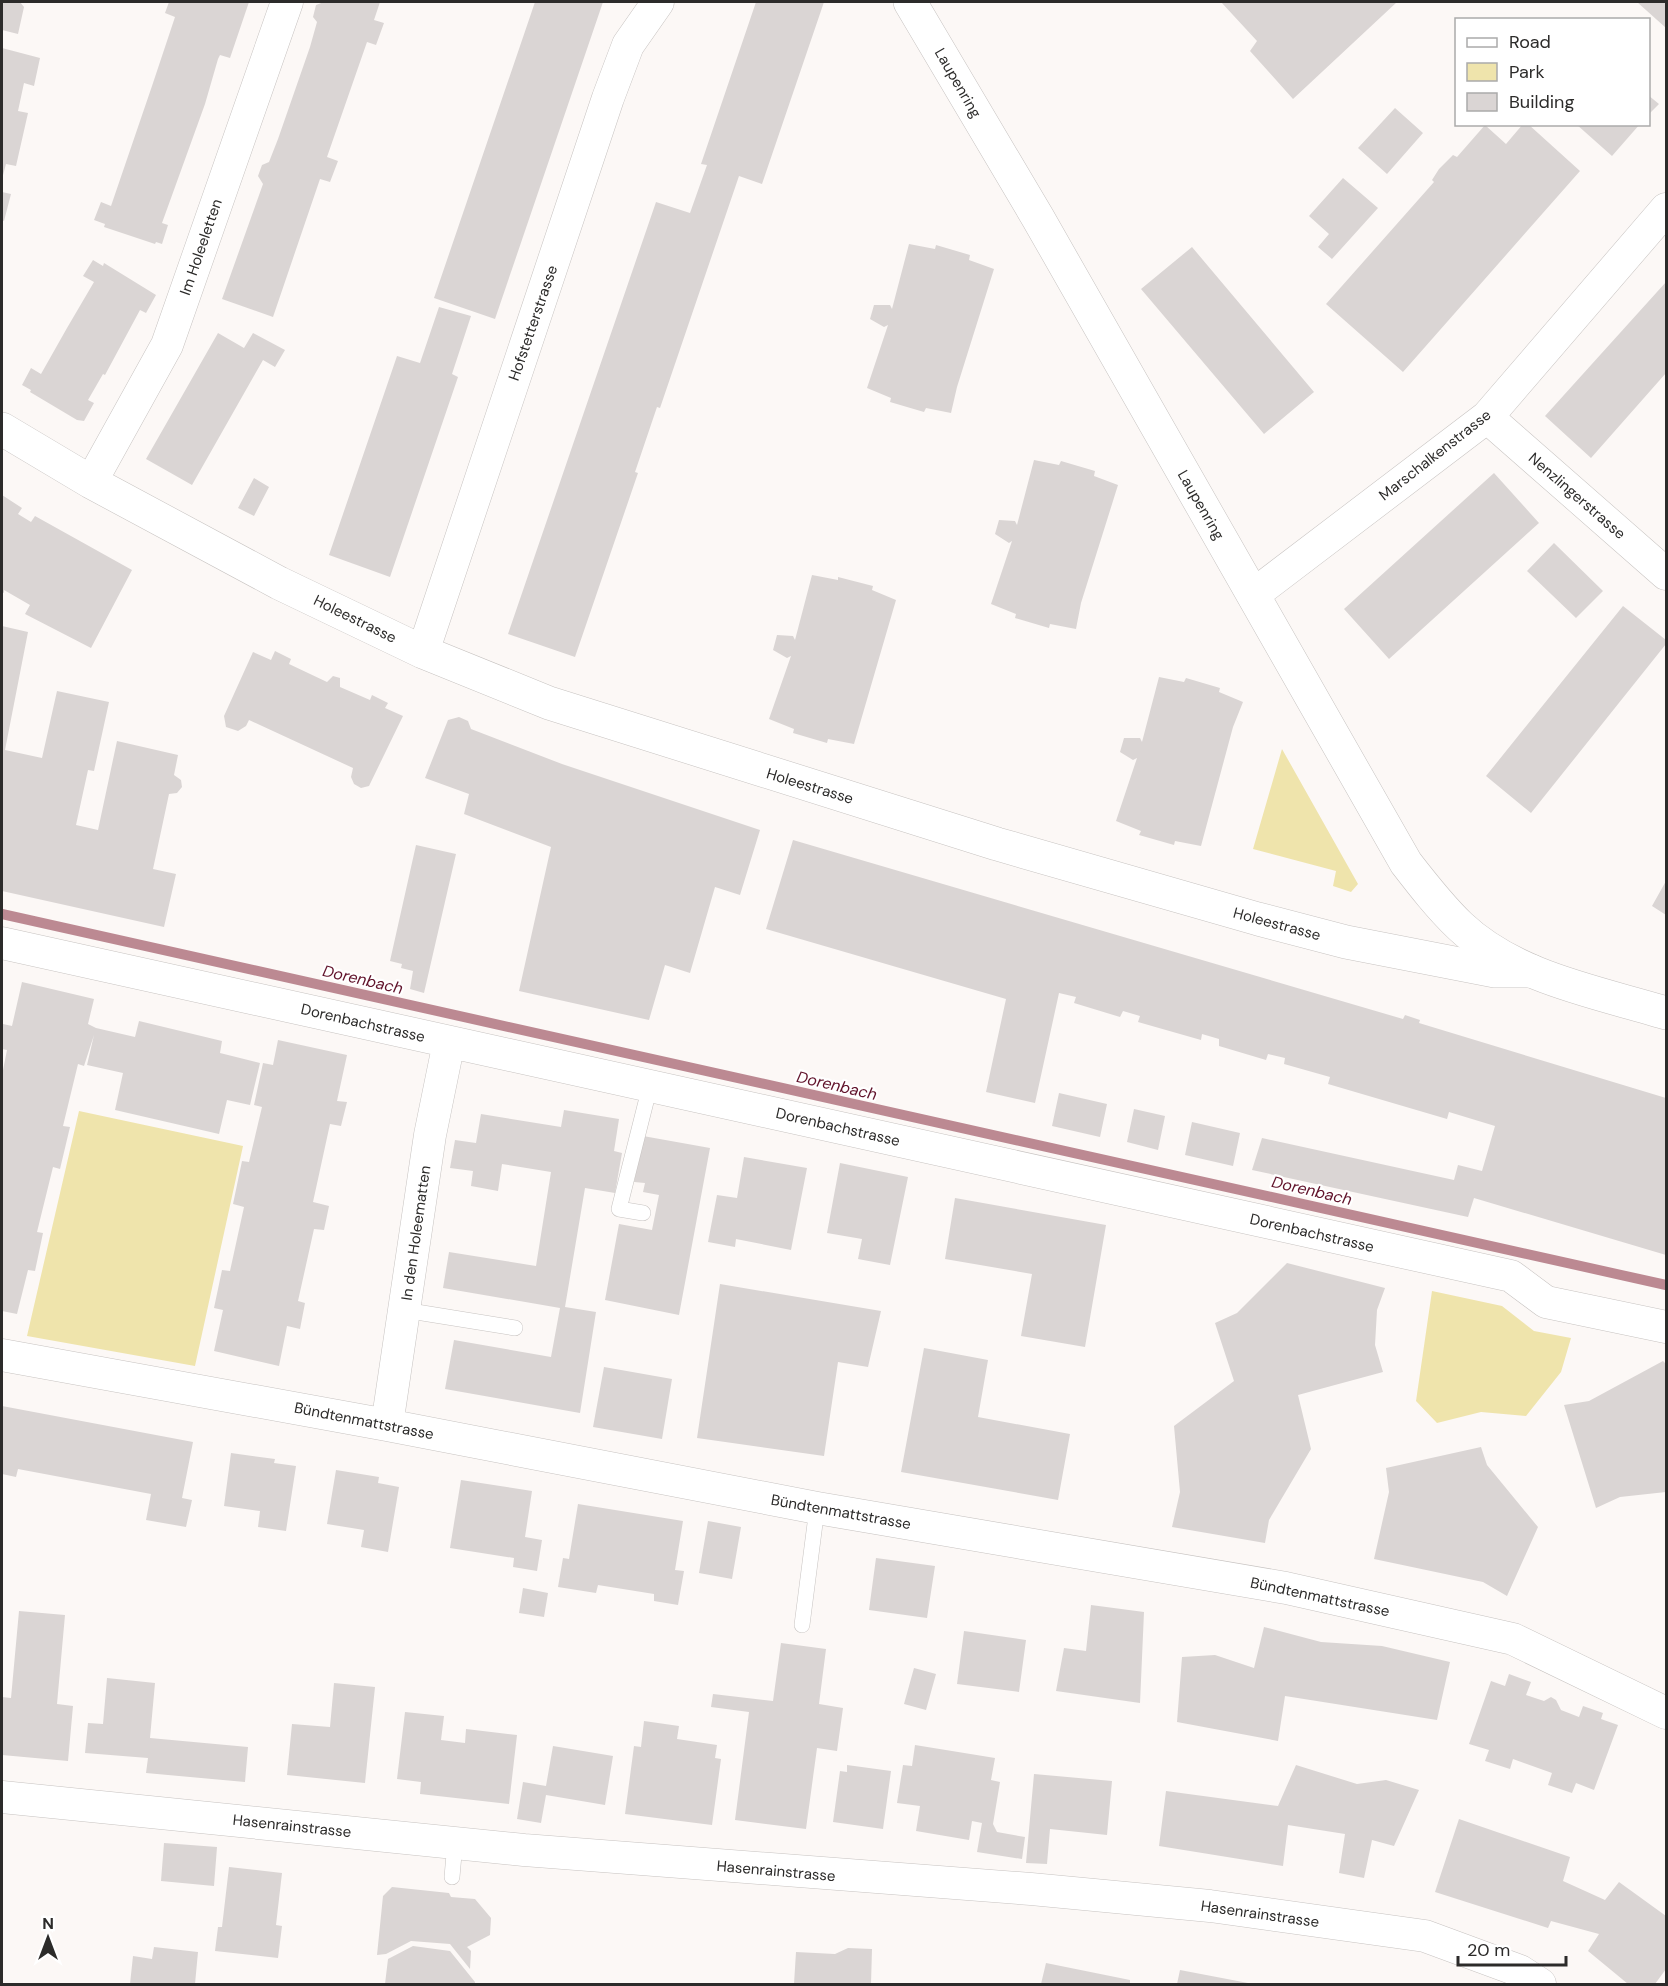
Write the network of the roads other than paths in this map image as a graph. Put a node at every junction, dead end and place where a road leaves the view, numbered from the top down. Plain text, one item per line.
1 (287, 2) edge
2 (658, 2) edge
3 (910, 2) edge
4 (1666, 209) edge
5 (1487, 417) junction
6 (2, 429) edge
7 (91, 482) junction
8 (1666, 574) edge
9 (1252, 595) junction
10 (423, 652) junction
11 (2, 943) edge
12 (1531, 971) junction
13 (1666, 1013) edge
14 (449, 1042) junction
15 (650, 1086) junction
16 (643, 1213) dead end
17 (404, 1310) junction
18 (515, 1328) dead end
19 (1666, 1328) edge
20 (2, 1355) edge
21 (387, 1425) junction
22 (817, 1508) junction
23 (802, 1625) dead end
24 (1666, 1713) edge
25 (2, 1797) edge
26 (455, 1843) junction
27 (452, 1877) dead end
28 (1540, 1984) edge

1 - 7 street, Im Holeeletten
2 - 10 street, Hofstetterstrasse
3 - 9 street, Laupenring
4 - 5 street, Marschalkenstrasse
5 - 8 street, Nenzlingerstrasse
5 - 9 street, Marschalkenstrasse
6 - 7 street, Holeestrasse
7 - 10 street, Holeestrasse
9 - 12 street, Laupenring
10 - 12 street, Holeestrasse
11 - 14 street, Dorenbachstrasse
12 - 13 street, Holeestrasse
14 - 15 street, Dorenbachstrasse
14 - 17 street, In den Holeematten
15 - 16 lane
15 - 19 street, Dorenbachstrasse
17 - 18 lane
17 - 21 street, In den Holeematten
20 - 21 street, Bündtenmattstrasse
21 - 22 street, Bündtenmattstrasse
22 - 23 lane
22 - 24 street, Bündtenmattstrasse
25 - 26 street, Hasenrainstrasse
26 - 27 lane
26 - 28 street, Hasenrainstrasse

